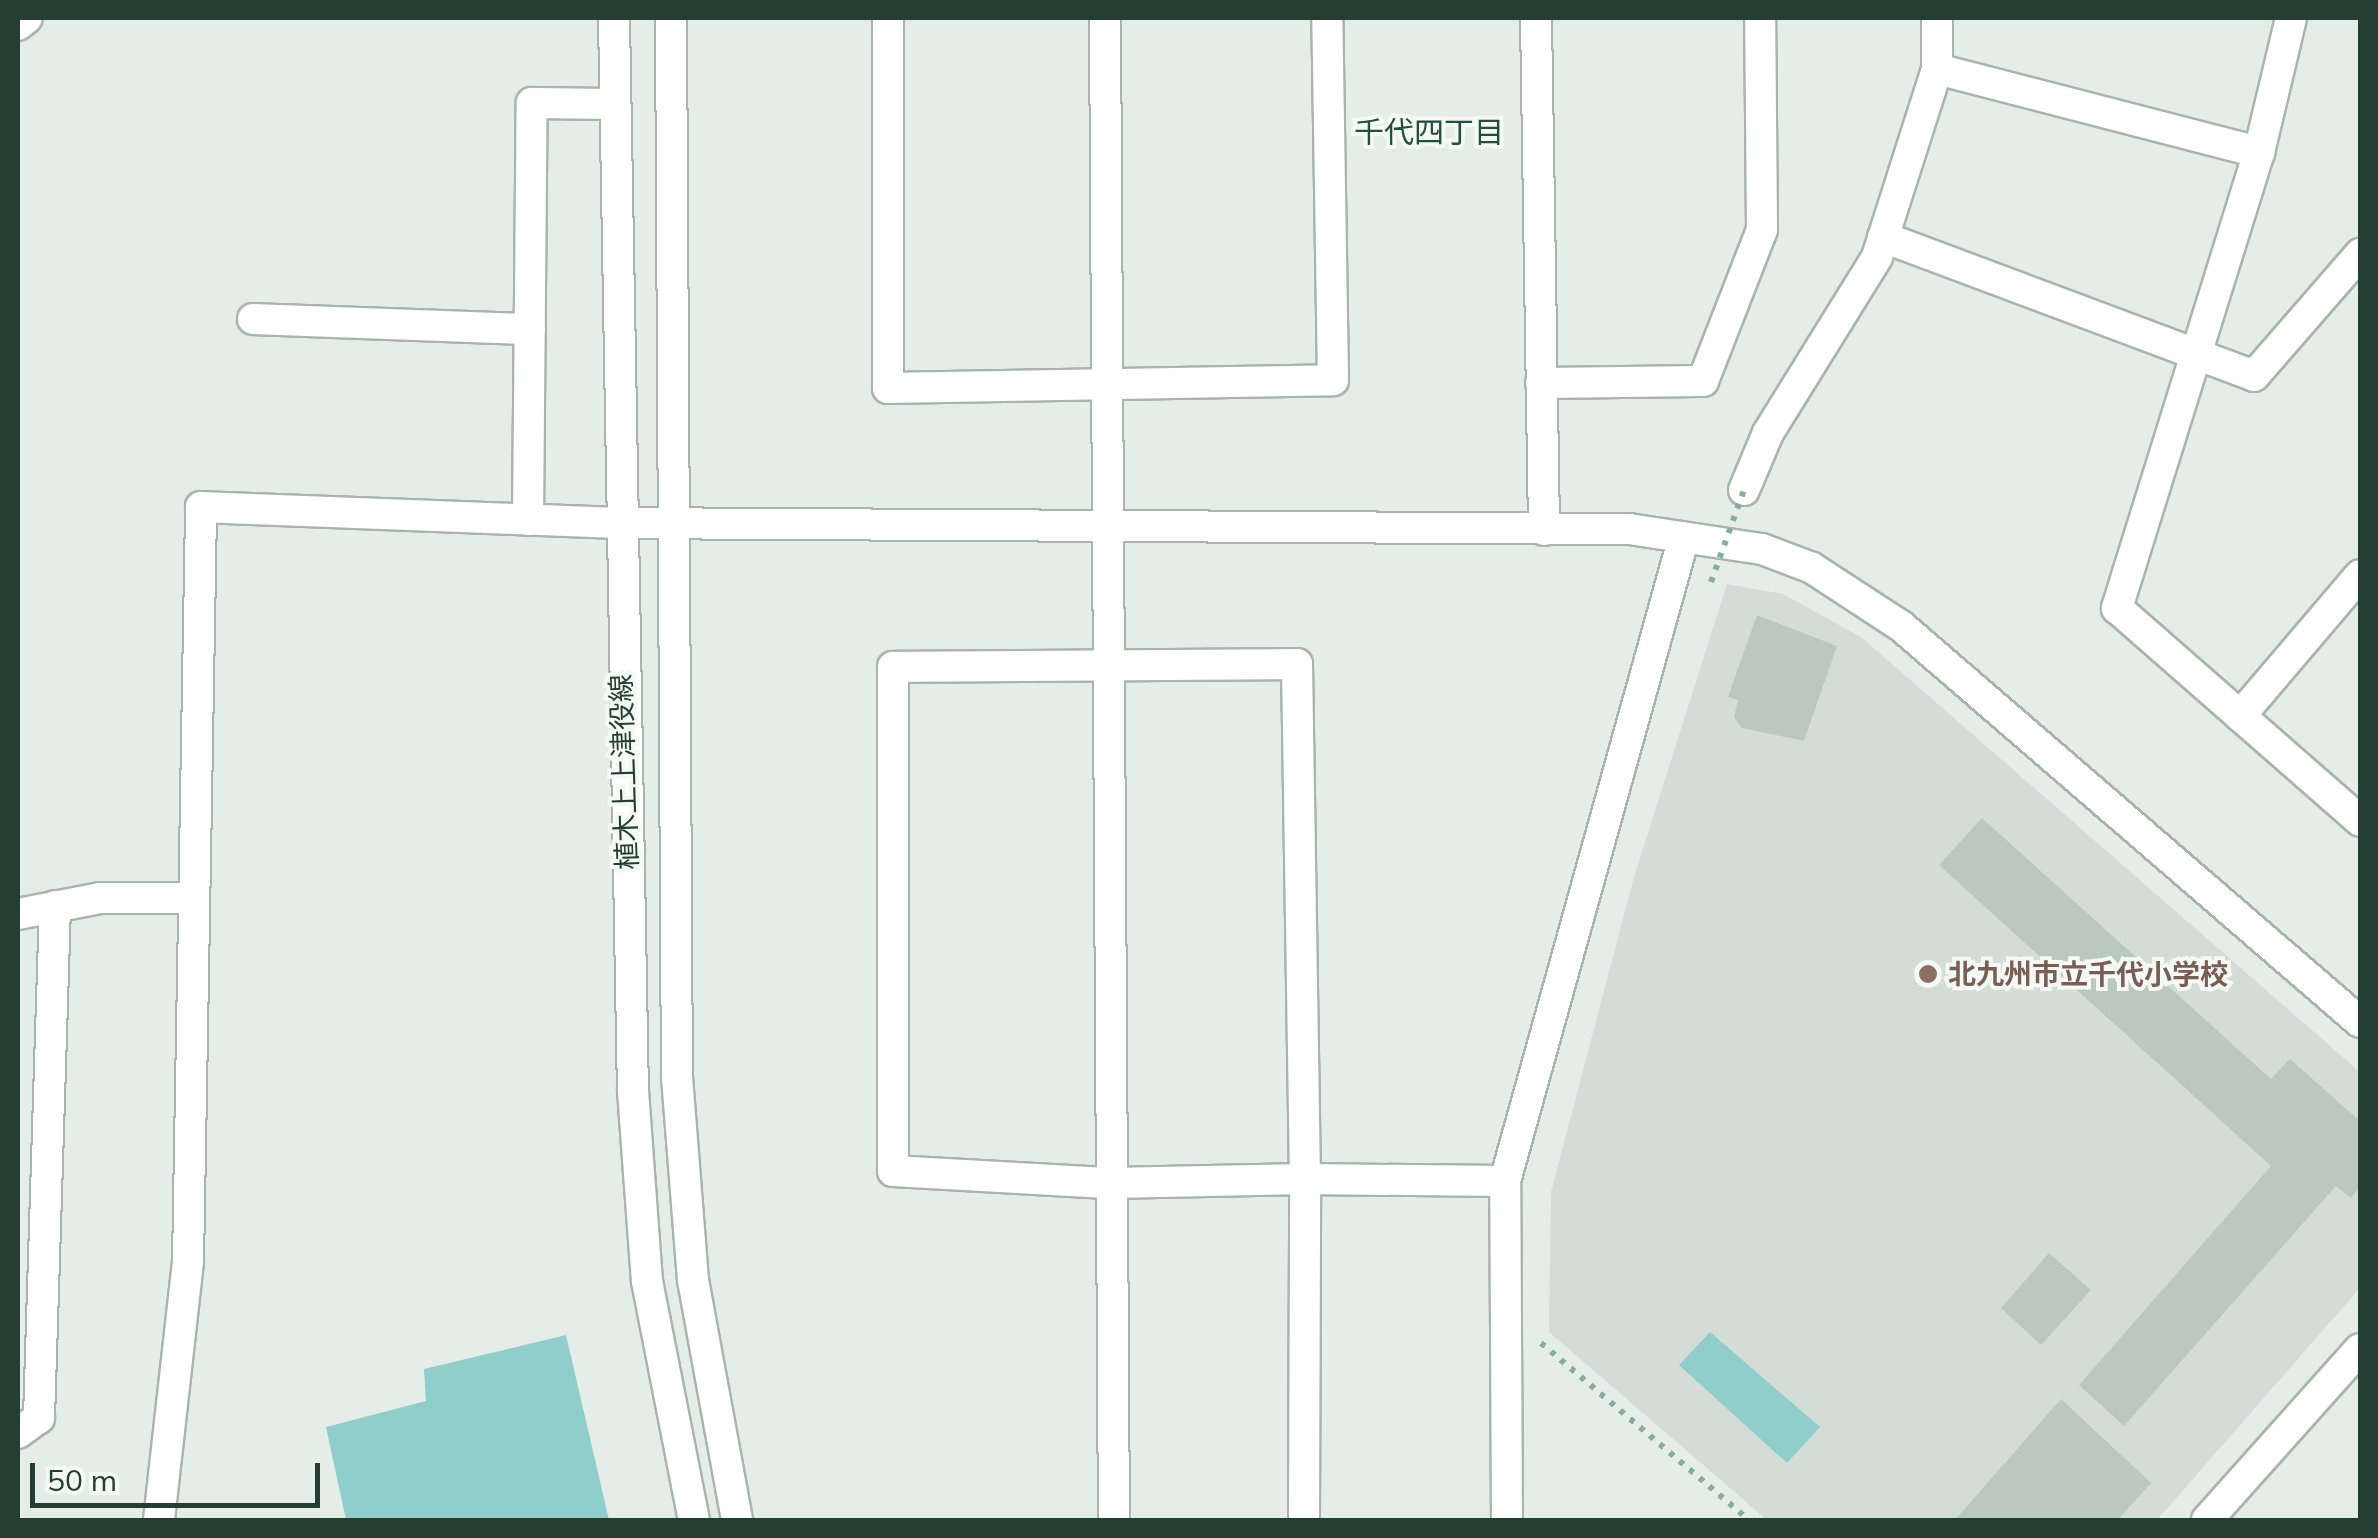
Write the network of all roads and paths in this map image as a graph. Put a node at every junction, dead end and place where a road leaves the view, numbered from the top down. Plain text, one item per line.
1 (27, 18) edge
2 (614, 18) edge
3 (670, 18) edge
4 (888, 18) edge
5 (1105, 18) edge
6 (1326, 18) edge
7 (1536, 18) edge
8 (1760, 18) edge
9 (1937, 18) edge
10 (2291, 18) edge
11 (18, 25) edge
12 (1937, 68) junction
13 (614, 104) junction
14 (2259, 152) junction
15 (1883, 237) junction
16 (2360, 254) edge
17 (253, 320) dead end
18 (530, 329) junction
19 (2192, 358) junction
20 (1107, 381) junction
21 (1541, 383) junction
22 (1744, 490) joint
23 (528, 520) junction
24 (616, 523) junction
25 (674, 527) junction
26 (1544, 530) junction
27 (1104, 531) junction
28 (1684, 537) junction
29 (2360, 575) edge
30 (1706, 600) dead end
31 (1104, 667) junction
32 (2240, 716) junction
33 (2360, 821) edge
34 (190, 898) junction
35 (55, 906) junction
36 (18, 914) edge
37 (2360, 1022) edge
38 (1304, 1179) junction
39 (1505, 1181) junction
40 (1111, 1183) junction
41 (1536, 1338) dead end
42 (2360, 1349) edge
43 (18, 1433) edge
44 (158, 1520) edge
45 (694, 1520) edge
46 (737, 1520) edge
47 (1114, 1520) edge
48 (1304, 1520) edge
49 (1507, 1520) edge
50 (1749, 1520) edge
51 (2208, 1520) edge

1 - 11 street
2 - 13 street, 植木上上津役線
3 - 25 street, 植木上上津役線
4 - 20 street
5 - 20 street
6 - 20 street
7 - 21 street
8 - 21 street
9 - 12 street
10 - 14 street
12 - 14 street
12 - 15 street
13 - 18 street
13 - 24 street, 植木上上津役線
14 - 19 street
15 - 19 street
15 - 22 street
16 - 19 street
17 - 18 street
18 - 23 street
19 - 32 street
20 - 27 street
21 - 26 street
22 - 30 path, bridge
23 - 24 street
23 - 34 street
24 - 25 street
24 - 45 street, 植木上上津役線
25 - 27 street
25 - 46 street, 植木上上津役線
26 - 27 street
26 - 28 street
27 - 31 street
28 - 37 street
28 - 39 street
29 - 32 street
31 - 38 street
31 - 40 street
31 - 40 street
32 - 33 street
34 - 35 street
34 - 44 street
35 - 36 street
35 - 43 street
38 - 39 street
38 - 40 street
38 - 48 street
39 - 49 street
40 - 47 street
41 - 50 path
42 - 51 street

